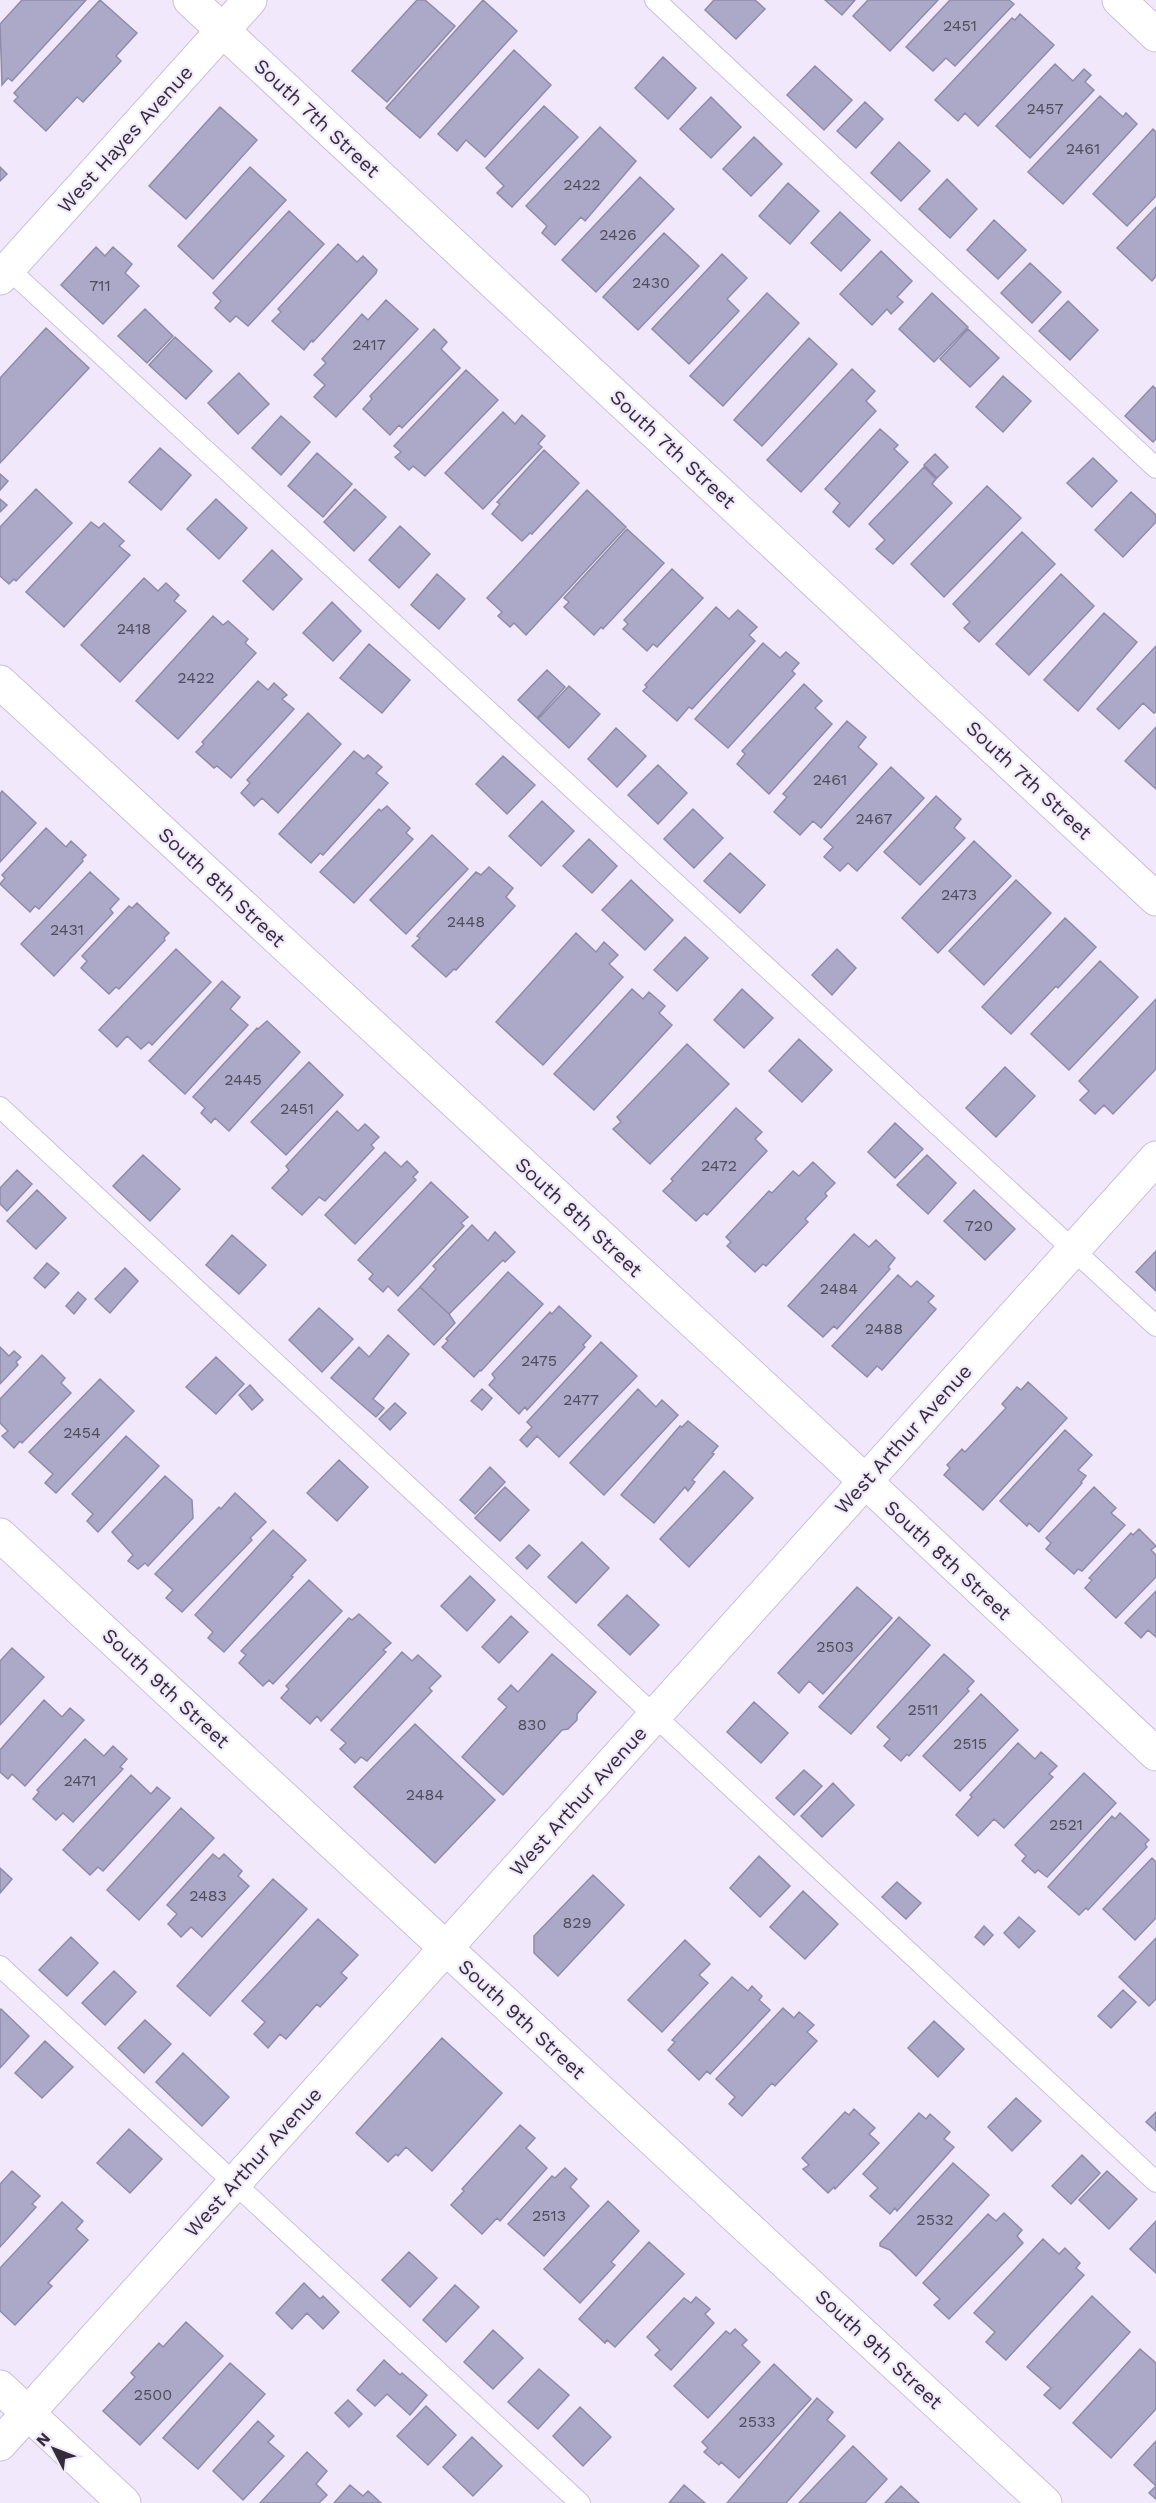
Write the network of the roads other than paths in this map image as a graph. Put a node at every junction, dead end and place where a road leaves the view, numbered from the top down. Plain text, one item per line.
1 (190, 0) edge
2 (250, 0) edge
3 (655, 0) edge
4 (1119, 0) edge
5 (223, 30) junction
6 (1156, 35) edge
7 (3, 269) edge
8 (1156, 468) edge
9 (0, 682) edge
10 (1156, 899) edge
11 (0, 1107) edge
12 (1156, 1158) edge
13 (1074, 1249) junction
14 (1156, 1326) edge
15 (864, 1481) junction
16 (0, 1535) edge
17 (654, 1715) junction
18 (1156, 1754) edge
19 (446, 1948) junction
20 (0, 1966) edge
21 (235, 2182) junction
22 (1156, 2182) edge
23 (0, 2387) edge
24 (28, 2413) junction
25 (0, 2444) edge
26 (124, 2503) edge
27 (580, 2503) edge
28 (1045, 2503) edge

1 - 5 street, South 7th Street
2 - 5 street, West Hayes Avenue
3 - 8 lane
4 - 6 street
5 - 7 street, West Hayes Avenue
5 - 10 street, South 7th Street
7 - 13 lane
9 - 15 street, South 8th Street
11 - 17 lane
12 - 13 street, West Arthur Avenue
13 - 14 lane
13 - 15 street, West Arthur Avenue
15 - 17 street, West Arthur Avenue
15 - 18 street, South 8th Street
16 - 19 street, South 9th Street
17 - 19 street, West Arthur Avenue
17 - 22 lane
19 - 21 street, West Arthur Avenue
19 - 28 street, South 9th Street
20 - 21 lane
21 - 24 street, West Arthur Avenue
21 - 27 lane
23 - 24 street
24 - 25 street, West Arthur Avenue
24 - 26 street

